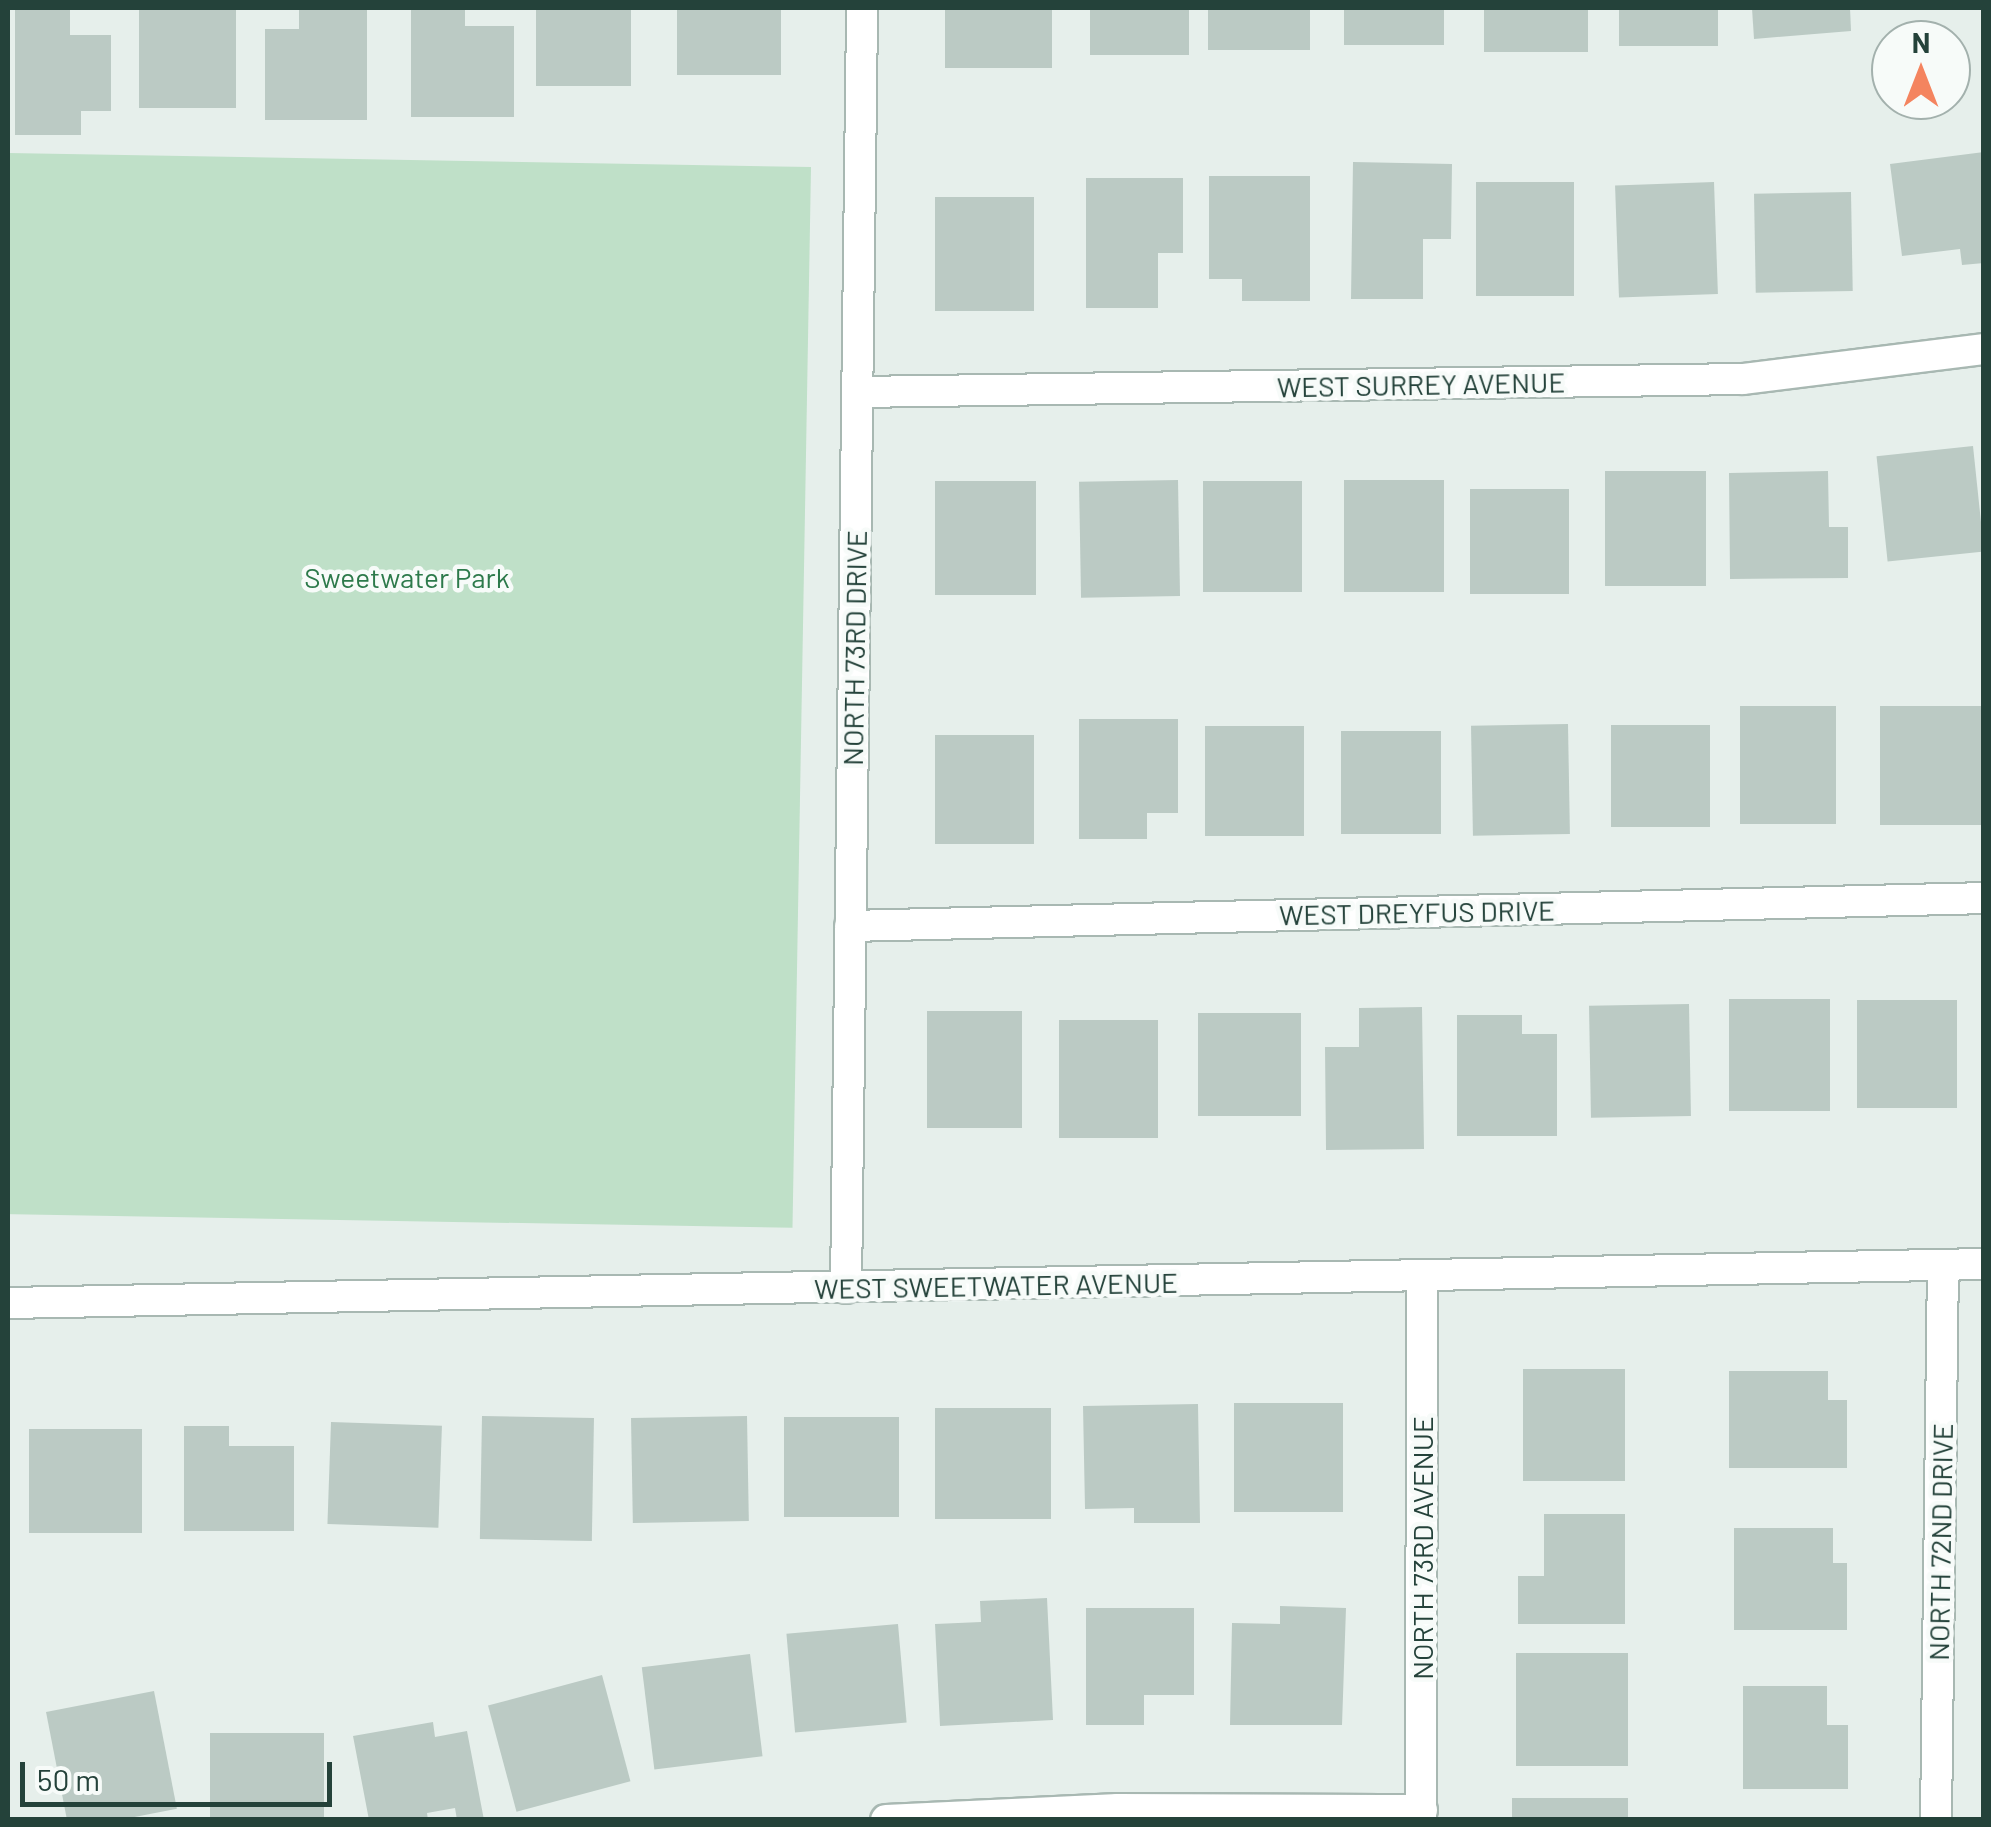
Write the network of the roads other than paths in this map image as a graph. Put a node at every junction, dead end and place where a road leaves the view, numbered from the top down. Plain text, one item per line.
1 (862, 8) edge
2 (1984, 350) edge
3 (857, 392) junction
4 (1984, 898) edge
5 (850, 926) junction
6 (1984, 1264) edge
7 (1943, 1265) junction
8 (1422, 1276) junction
9 (846, 1288) junction
10 (8, 1303) edge
11 (1421, 1814) edge
12 (886, 1820) edge
13 (1936, 1820) edge

1 - 3 street, NORTH 73RD DRIVE
2 - 3 street, WEST SURREY AVENUE
3 - 5 street, NORTH 73RD DRIVE
4 - 5 street, WEST DREYFUS DRIVE
5 - 9 street, NORTH 73RD DRIVE
6 - 7 street, WEST SWEETWATER AVENUE
7 - 8 street, WEST SWEETWATER AVENUE
7 - 13 street, NORTH 72ND DRIVE
8 - 9 street, WEST SWEETWATER AVENUE
8 - 11 street, NORTH 73RD AVENUE
9 - 10 street, WEST SWEETWATER AVENUE
11 - 12 street

